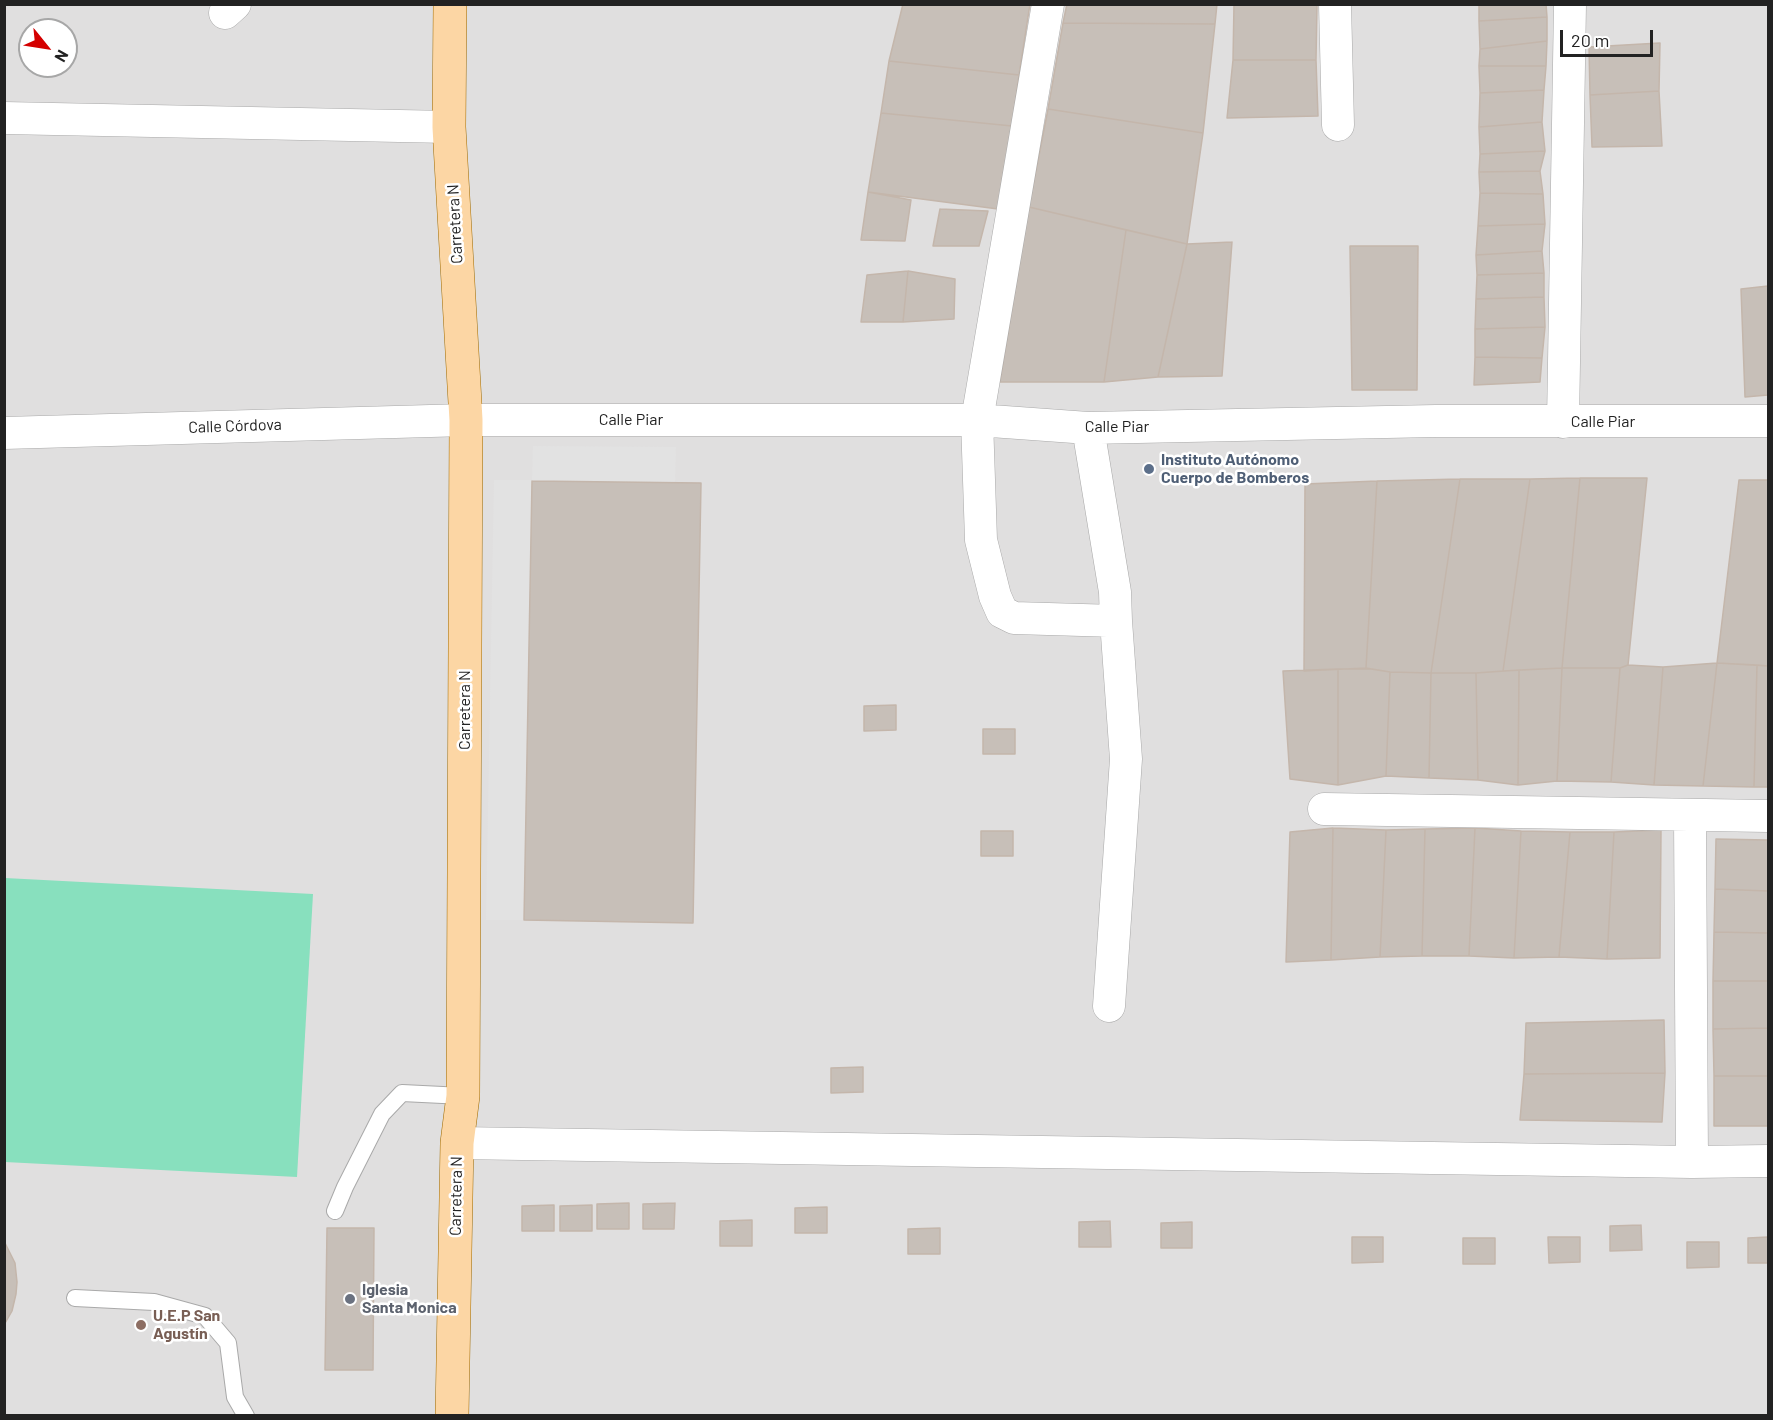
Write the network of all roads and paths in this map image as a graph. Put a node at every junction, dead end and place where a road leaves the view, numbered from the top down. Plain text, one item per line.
1 (450, 4) edge
2 (1048, 4) edge
3 (1335, 4) edge
4 (1570, 4) edge
5 (4, 118) edge
6 (1338, 126) dead end
7 (449, 127) junction
8 (466, 420) junction
9 (976, 420) junction
10 (1563, 422) junction
11 (1768, 422) edge
12 (1088, 428) junction
13 (4, 433) edge
14 (1116, 621) junction
15 (1324, 809) dead end
16 (1690, 814) junction
17 (1768, 816) edge
18 (1109, 1006) dead end
19 (463, 1096) junction
20 (457, 1143) junction
21 (1768, 1161) edge
22 (1692, 1162) junction
23 (335, 1211) dead end
24 (75, 1298) dead end
25 (246, 1416) edge
26 (452, 1416) edge

1 - 7 main road, Carretera N
2 - 9 street
3 - 6 street
4 - 10 street
5 - 7 street
7 - 8 main road, Carretera N
8 - 9 street, Calle Piar
8 - 13 street, Calle Córdova
8 - 19 main road, Carretera N
9 - 12 street, Calle Piar
9 - 14 street
10 - 11 street, Calle Piar
10 - 12 street, Calle Piar
12 - 14 street
14 - 18 street
15 - 16 street
16 - 17 street
16 - 22 street
19 - 20 main road, Carretera N
19 - 23 lane
20 - 22 street
20 - 26 main road, Carretera N
21 - 22 street
24 - 25 lane

